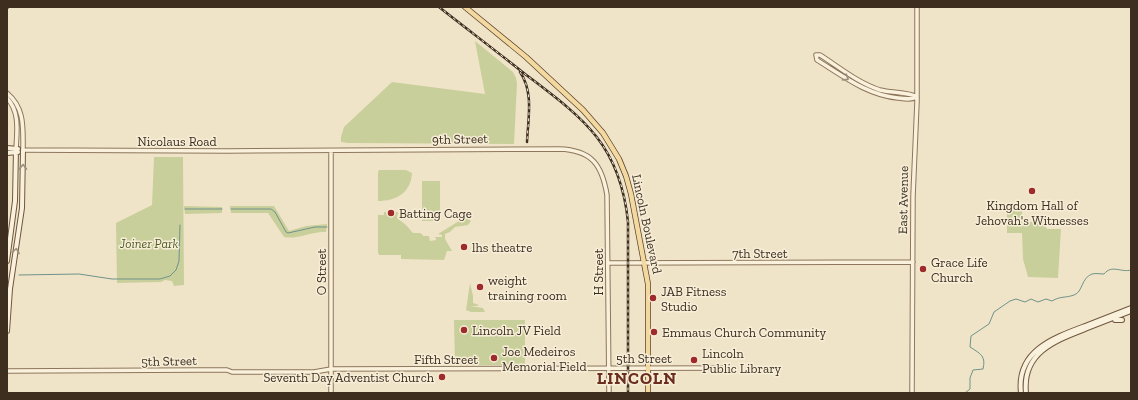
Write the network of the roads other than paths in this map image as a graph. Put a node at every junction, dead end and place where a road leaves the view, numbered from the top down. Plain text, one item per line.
1 (465, 7) edge
2 (917, 7) edge
3 (880, 90) junction
4 (870, 91) junction
5 (917, 91) junction
6 (7, 93) edge
7 (912, 94) junction
8 (917, 97) junction
9 (7, 98) edge
10 (912, 99) junction
11 (917, 102) junction
12 (7, 148) edge
13 (16, 150) junction
14 (23, 150) junction
15 (331, 150) junction
16 (7, 153) edge
17 (589, 156) joint
18 (16, 194) junction
19 (15, 207) junction
20 (22, 208) junction
21 (20, 221) junction
22 (7, 262) edge
23 (912, 262) junction
24 (608, 263) junction
25 (644, 263) junction
26 (1131, 308) edge
27 (1131, 311) edge
28 (1123, 313) junction
29 (7, 320) edge
30 (1122, 320) dead end
31 (1090, 327) junction
32 (7, 331) edge
33 (608, 368) junction
34 (727, 368) dead end
35 (331, 369) junction
36 (648, 369) junction
37 (7, 371) edge
38 (331, 393) edge
39 (609, 393) edge
40 (648, 393) edge
41 (912, 393) edge
42 (1021, 393) edge
43 (1026, 393) edge

1 - 25 main road, Lincoln Boulevard
2 - 5 street, East Avenue
3 - 4 street
3 -> 4 street
3 - 7 street
4 - 10 street
5 - 7 street
5 - 8 street, East Avenue
6 - 14 street
7 - 8 street
8 - 10 street
8 - 11 street, East Avenue
9 - 13 street
10 - 11 street
11 - 23 street, East Avenue
12 - 13 main road, Nicolaus Road
13 - 14 main road, Nicolaus Road
13 - 16 main road, Nicolaus Road
13 - 18 main road
14 - 15 street, Nicolaus Road
20 -> 14 main road
15 - 17 street, 9th Street
15 - 35 street, O Street
17 - 24 street, H Street
18 - 19 main road
18 - 20 main road
19 - 21 main road
19 - 22 main road
20 - 21 main road
29 -> 21 main road
23 - 25 street, 7th Street
23 - 41 street, East Avenue
24 - 25 street, 7th Street
24 - 33 street, H Street
25 - 36 main road, Lincoln Boulevard
26 - 28 main road
27 - 28 main road
28 - 31 main road
28 - 42 main road
29 - 32 main road
30 - 31 main road
31 - 43 main road
33 - 35 street, Fifth Street
33 - 36 street, 5th Street
33 - 39 street, H Street
34 - 36 street, 5th Street
35 - 37 street, 5th Street
35 - 38 street, O Street
36 - 40 main road, Lincoln Boulevard

